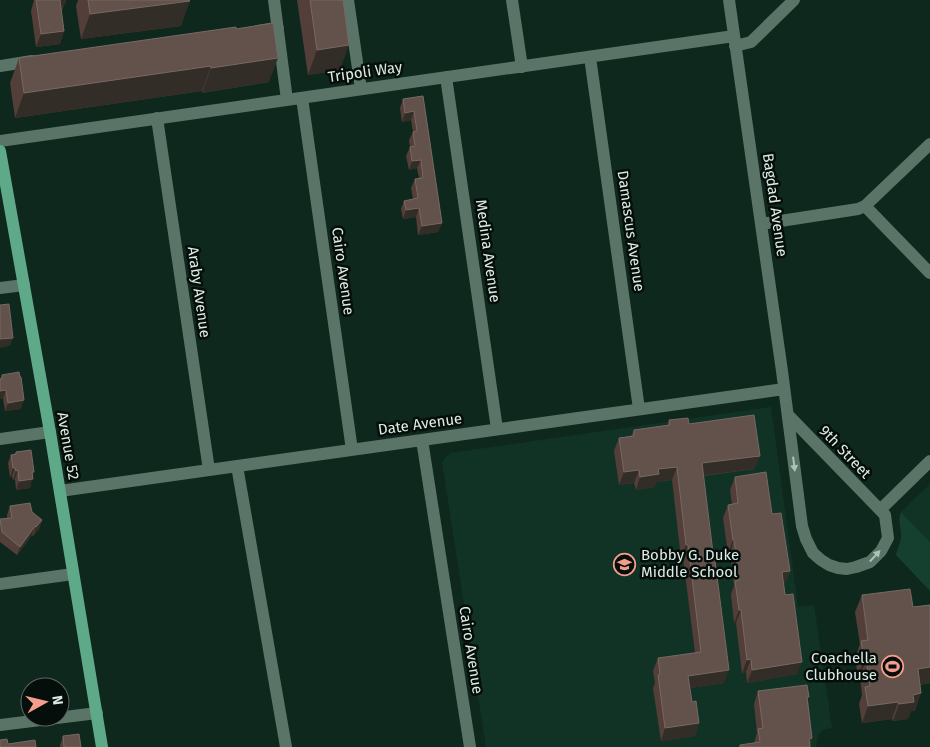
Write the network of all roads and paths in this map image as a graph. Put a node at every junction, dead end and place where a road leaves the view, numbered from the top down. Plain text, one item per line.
1 (274, 0) edge
2 (348, 0) edge
3 (512, 0) edge
4 (729, 0) edge
5 (794, 0) edge
6 (278, 28) junction
7 (249, 32) edge
8 (735, 41) junction
9 (590, 57) junction
10 (48, 59) edge
11 (0, 66) edge
12 (522, 67) junction
13 (446, 77) junction
14 (361, 89) junction
15 (302, 98) junction
16 (287, 100) junction
17 (157, 118) junction
18 (0, 141) edge
19 (930, 144) edge
20 (0, 152) edge
21 (865, 206) junction
22 (761, 224) junction
23 (930, 273) edge
24 (24, 285) junction
25 (0, 288) edge
26 (784, 389) junction
27 (639, 409) junction
28 (788, 416) junction
29 (497, 429) junction
30 (50, 432) junction
31 (0, 439) edge
32 (422, 440) junction
33 (352, 450) junction
34 (930, 462) edge
35 (237, 466) junction
36 (209, 470) junction
37 (60, 491) junction
38 (880, 510) junction
39 (73, 574) junction
40 (0, 584) edge
41 (96, 713) junction
42 (0, 725) edge
43 (102, 747) edge
44 (286, 747) edge
45 (470, 747) edge

1 - 6 street
2 - 14 street
3 - 12 street
4 - 8 street, Bagdad Avenue
5 - 8 street, Tripoli Way
6 - 7 street
6 - 16 street
8 - 9 street, Tripoli Way
8 - 22 street, Bagdad Avenue
9 - 12 street, Tripoli Way
9 - 27 street, Damascus Avenue
10 - 11 street
12 - 13 street, Tripoli Way
13 - 14 street, Tripoli Way
13 - 29 street, Medina Avenue
14 - 15 street, Tripoli Way
15 - 16 street, Tripoli Way
15 - 33 street, Cairo Avenue
16 - 17 street, Tripoli Way
17 - 18 street, Tripoli Way
17 - 36 street, Araby Avenue
19 - 21 street
20 - 24 main road, Avenue 52
21 - 22 street
21 - 23 street
22 - 26 street, Bagdad Avenue
24 - 25 street
24 - 30 main road, Avenue 52
26 - 27 street, Date Avenue
26 - 28 street, Bagdad Avenue
27 - 29 street, Date Avenue
28 - 38 street, 9th Street
28 -> 38 street, Bagdad Avenue
29 - 32 street, Date Avenue
30 - 31 street
30 - 37 main road, Avenue 52
32 - 33 street, Date Avenue
32 - 45 street, Cairo Avenue
33 - 35 street, Date Avenue
34 - 38 street
35 - 36 street, Date Avenue
35 - 44 street
36 - 37 street, Date Avenue
37 - 39 main road, Avenue 52
39 - 40 street
39 - 41 main road, Avenue 52
41 - 42 street
41 - 43 main road, Avenue 52

